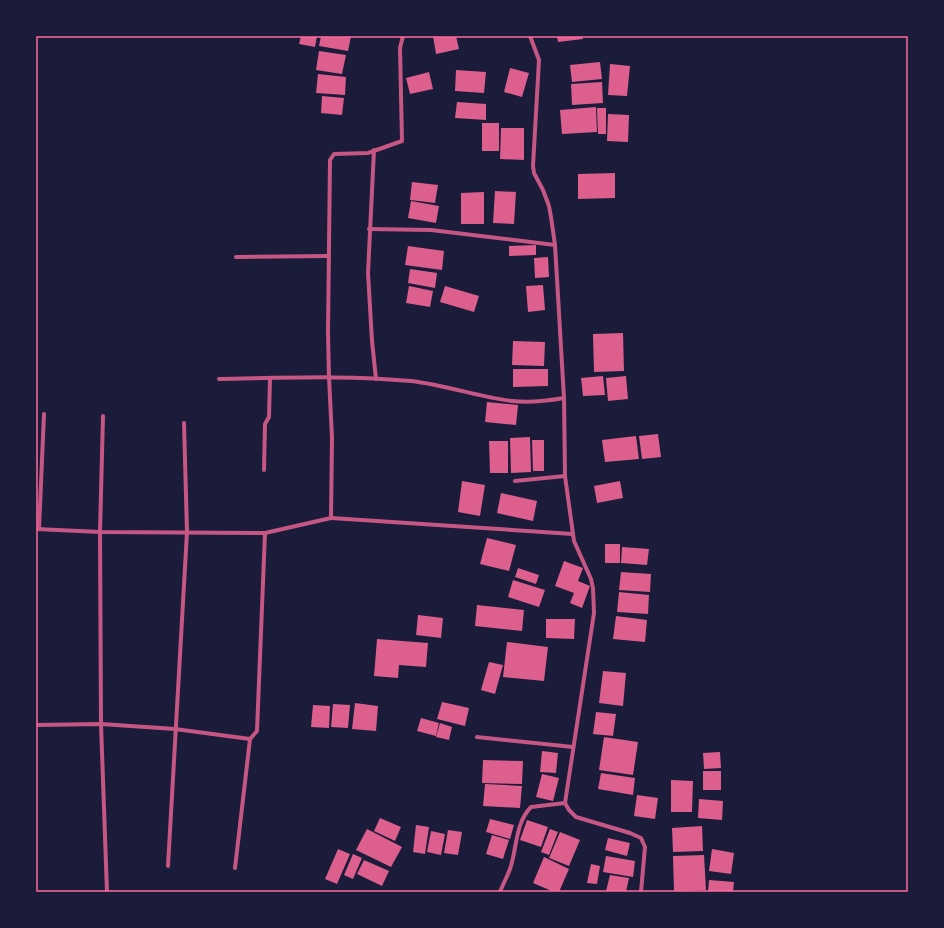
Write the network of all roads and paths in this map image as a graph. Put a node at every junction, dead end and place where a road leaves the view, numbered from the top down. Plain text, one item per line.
1 (403, 36) edge
2 (530, 36) edge
3 (374, 150) junction
4 (369, 229) junction
5 (555, 245) junction
6 (329, 256) junction
7 (236, 257) dead end
8 (329, 377) junction
9 (270, 378) junction
10 (219, 379) dead end
11 (376, 379) junction
12 (564, 398) junction
13 (44, 414) dead end
14 (103, 416) dead end
15 (184, 423) dead end
16 (264, 470) dead end
17 (565, 476) junction
18 (515, 482) dead end
19 (331, 518) junction
20 (37, 529) edge
21 (100, 532) junction
22 (187, 532) junction
23 (265, 533) junction
24 (573, 534) junction
25 (101, 724) junction
26 (36, 725) edge
27 (175, 729) junction
28 (477, 737) dead end
29 (250, 739) junction
30 (573, 748) junction
31 (565, 802) junction
32 (168, 866) dead end
33 (235, 868) dead end
34 (107, 892) edge
35 (500, 892) edge
36 (641, 892) edge

1 - 3 street
2 - 5 street
3 - 4 street
3 - 6 street
4 - 5 street
4 - 11 street
5 - 12 street
6 - 7 street
6 - 8 street
8 - 9 street
8 - 11 street
8 - 19 street
9 - 10 street
9 - 16 street
11 - 12 street
12 - 17 street
13 - 20 street
14 - 21 street
15 - 22 street
17 - 18 street
17 - 24 street
19 - 23 street
19 - 24 street
20 - 21 street
21 - 22 street
21 - 25 street
22 - 23 street
22 - 27 street
23 - 29 street
24 - 30 street
25 - 26 street
25 - 27 street
25 - 34 street
27 - 29 street
27 - 32 street
28 - 30 street
29 - 33 street
30 - 31 street
31 - 35 street
31 - 36 street

